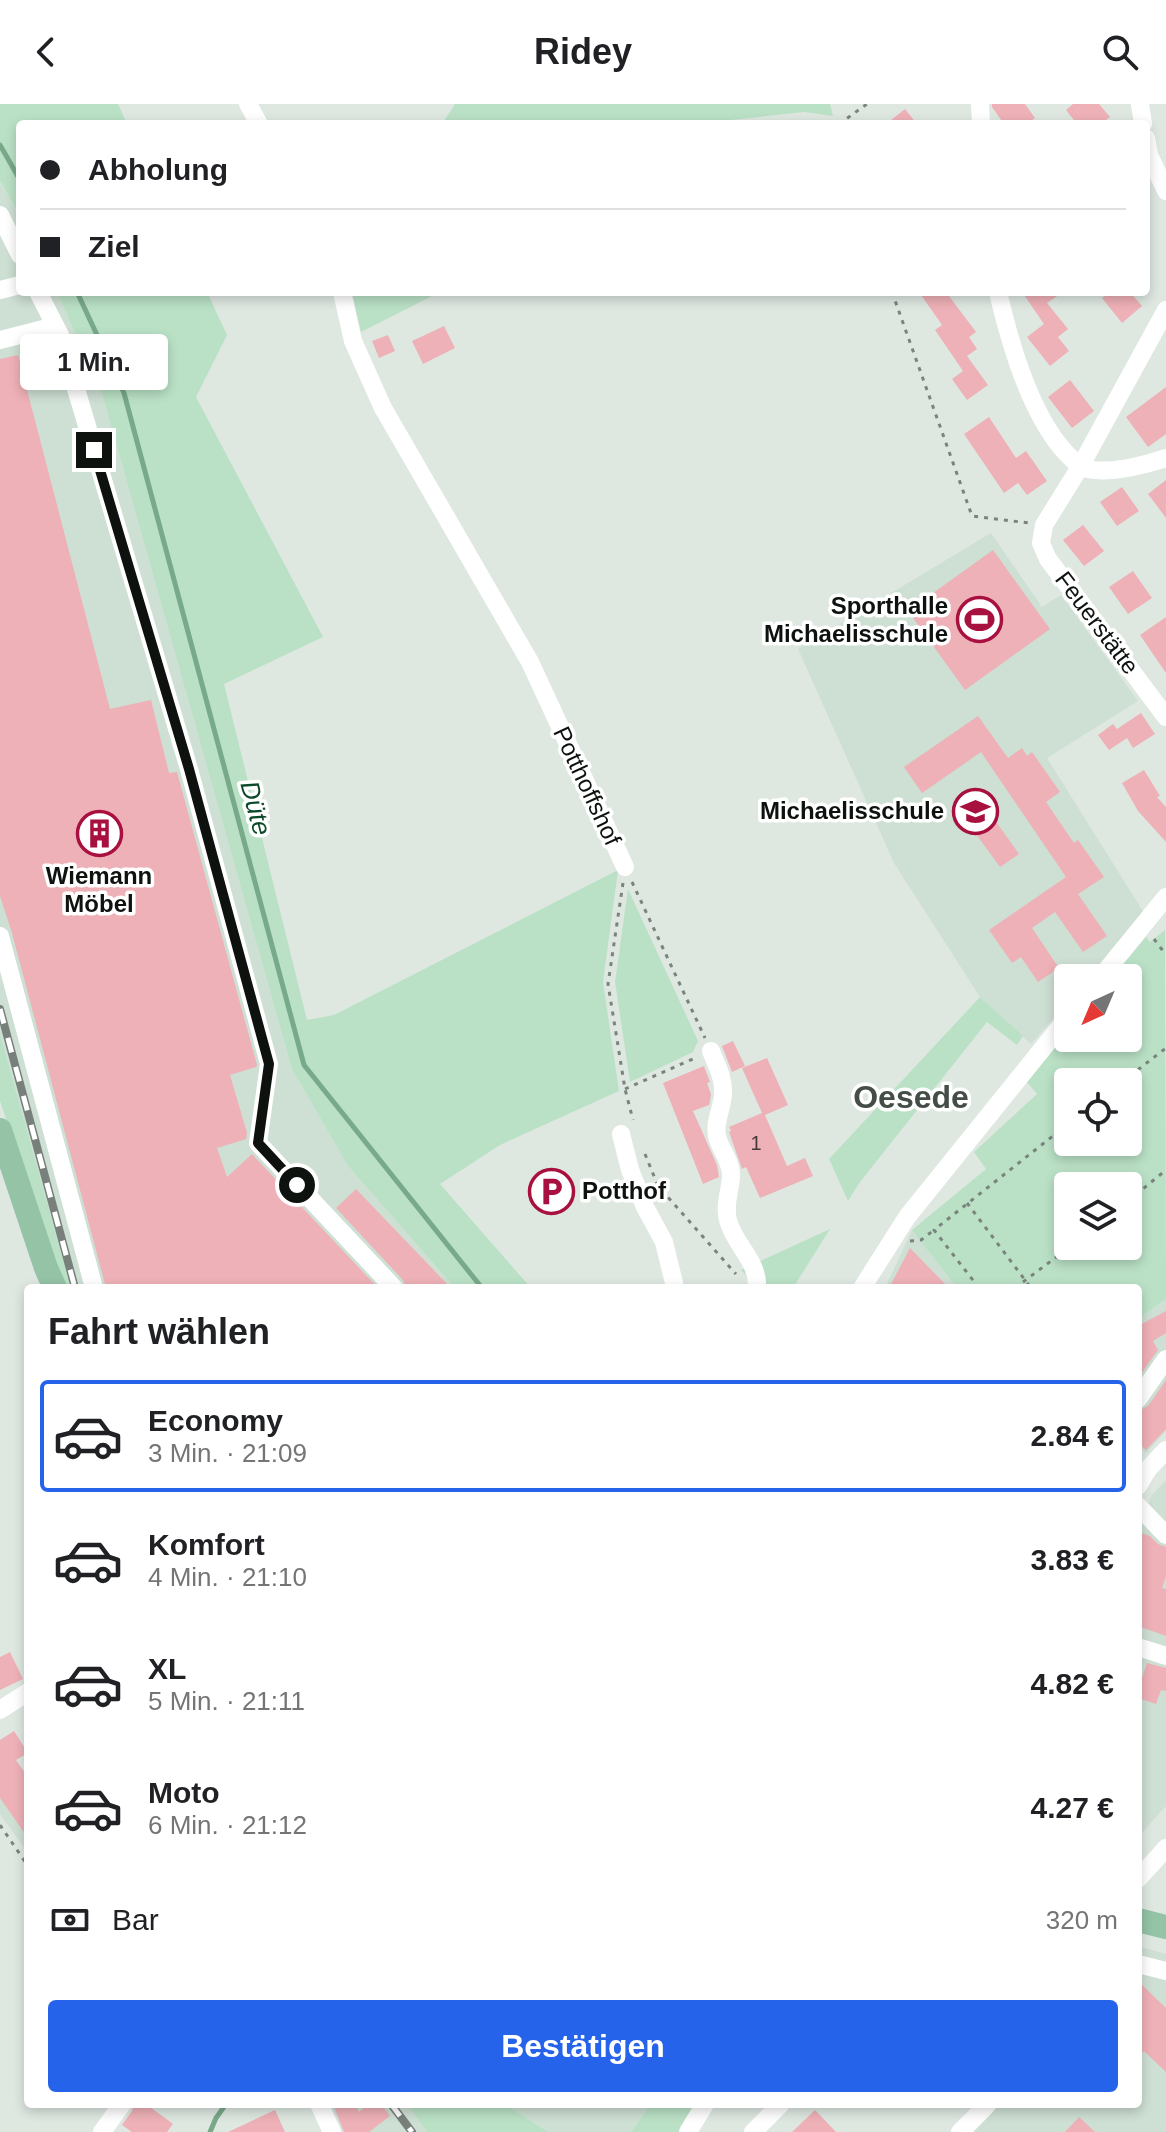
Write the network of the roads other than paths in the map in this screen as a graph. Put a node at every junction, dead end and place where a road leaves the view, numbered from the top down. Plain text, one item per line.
1 (1150, 157) edge
2 (1166, 191) edge
3 (0, 215) edge
4 (16, 247) edge
5 (40, 296) edge
6 (343, 296) edge
7 (999, 296) edge
8 (1166, 310) edge
9 (55, 326) junction
10 (0, 340) edge
11 (1166, 458) edge
12 (1080, 467) junction
13 (1166, 717) edge
14 (625, 867) road end
15 (1166, 897) edge
16 (0, 936) edge
17 (1111, 964) edge
18 (1054, 1034) edge
19 (711, 1051) road end
20 (0, 1130) edge
21 (628, 1132) road end
22 (53, 1284) edge
23 (93, 1284) edge
24 (390, 1284) edge
25 (674, 1284) edge
26 (757, 1284) edge
27 (865, 1284) edge
28 (1166, 1359) edge
29 (1142, 1393) edge
30 (1166, 1450) edge
31 (1143, 1464) edge
32 (1142, 1510) edge
33 (1166, 1535) edge
34 (1142, 1648) edge
35 (1166, 1656) edge
36 (24, 1695) edge
37 (0, 1710) edge
38 (1166, 1848) edge
39 (1142, 1875) edge
40 (1142, 1921) edge
41 (1166, 1927) edge
42 (1142, 1965) edge
43 (1166, 1971) edge
44 (119, 2108) edge
45 (321, 2108) edge
46 (703, 2108) edge
47 (777, 2108) edge
48 (984, 2108) edge
49 (102, 2132) edge
50 (332, 2132) edge
51 (688, 2132) edge
52 (753, 2132) edge
53 (960, 2132) edge

1 - 2 street
3 - 4 street
5 - 9 street
6 - 14 street, Potthoffshof
7 - 12 street
8 - 12 street
9 - 10 street
9 - 24 street
11 - 12 street
12 - 13 street, Feuerstätte
15 - 17 street
16 - 23 street
18 - 27 street
19 - 26 street
20 - 22 main road
21 - 25 street
28 - 29 street
30 - 31 street
32 - 33 street
34 - 35 street
36 - 37 street
38 - 39 street
40 - 41 main road
42 - 43 street
44 - 49 street
45 - 50 street
46 - 51 street
47 - 52 street
48 - 53 street

